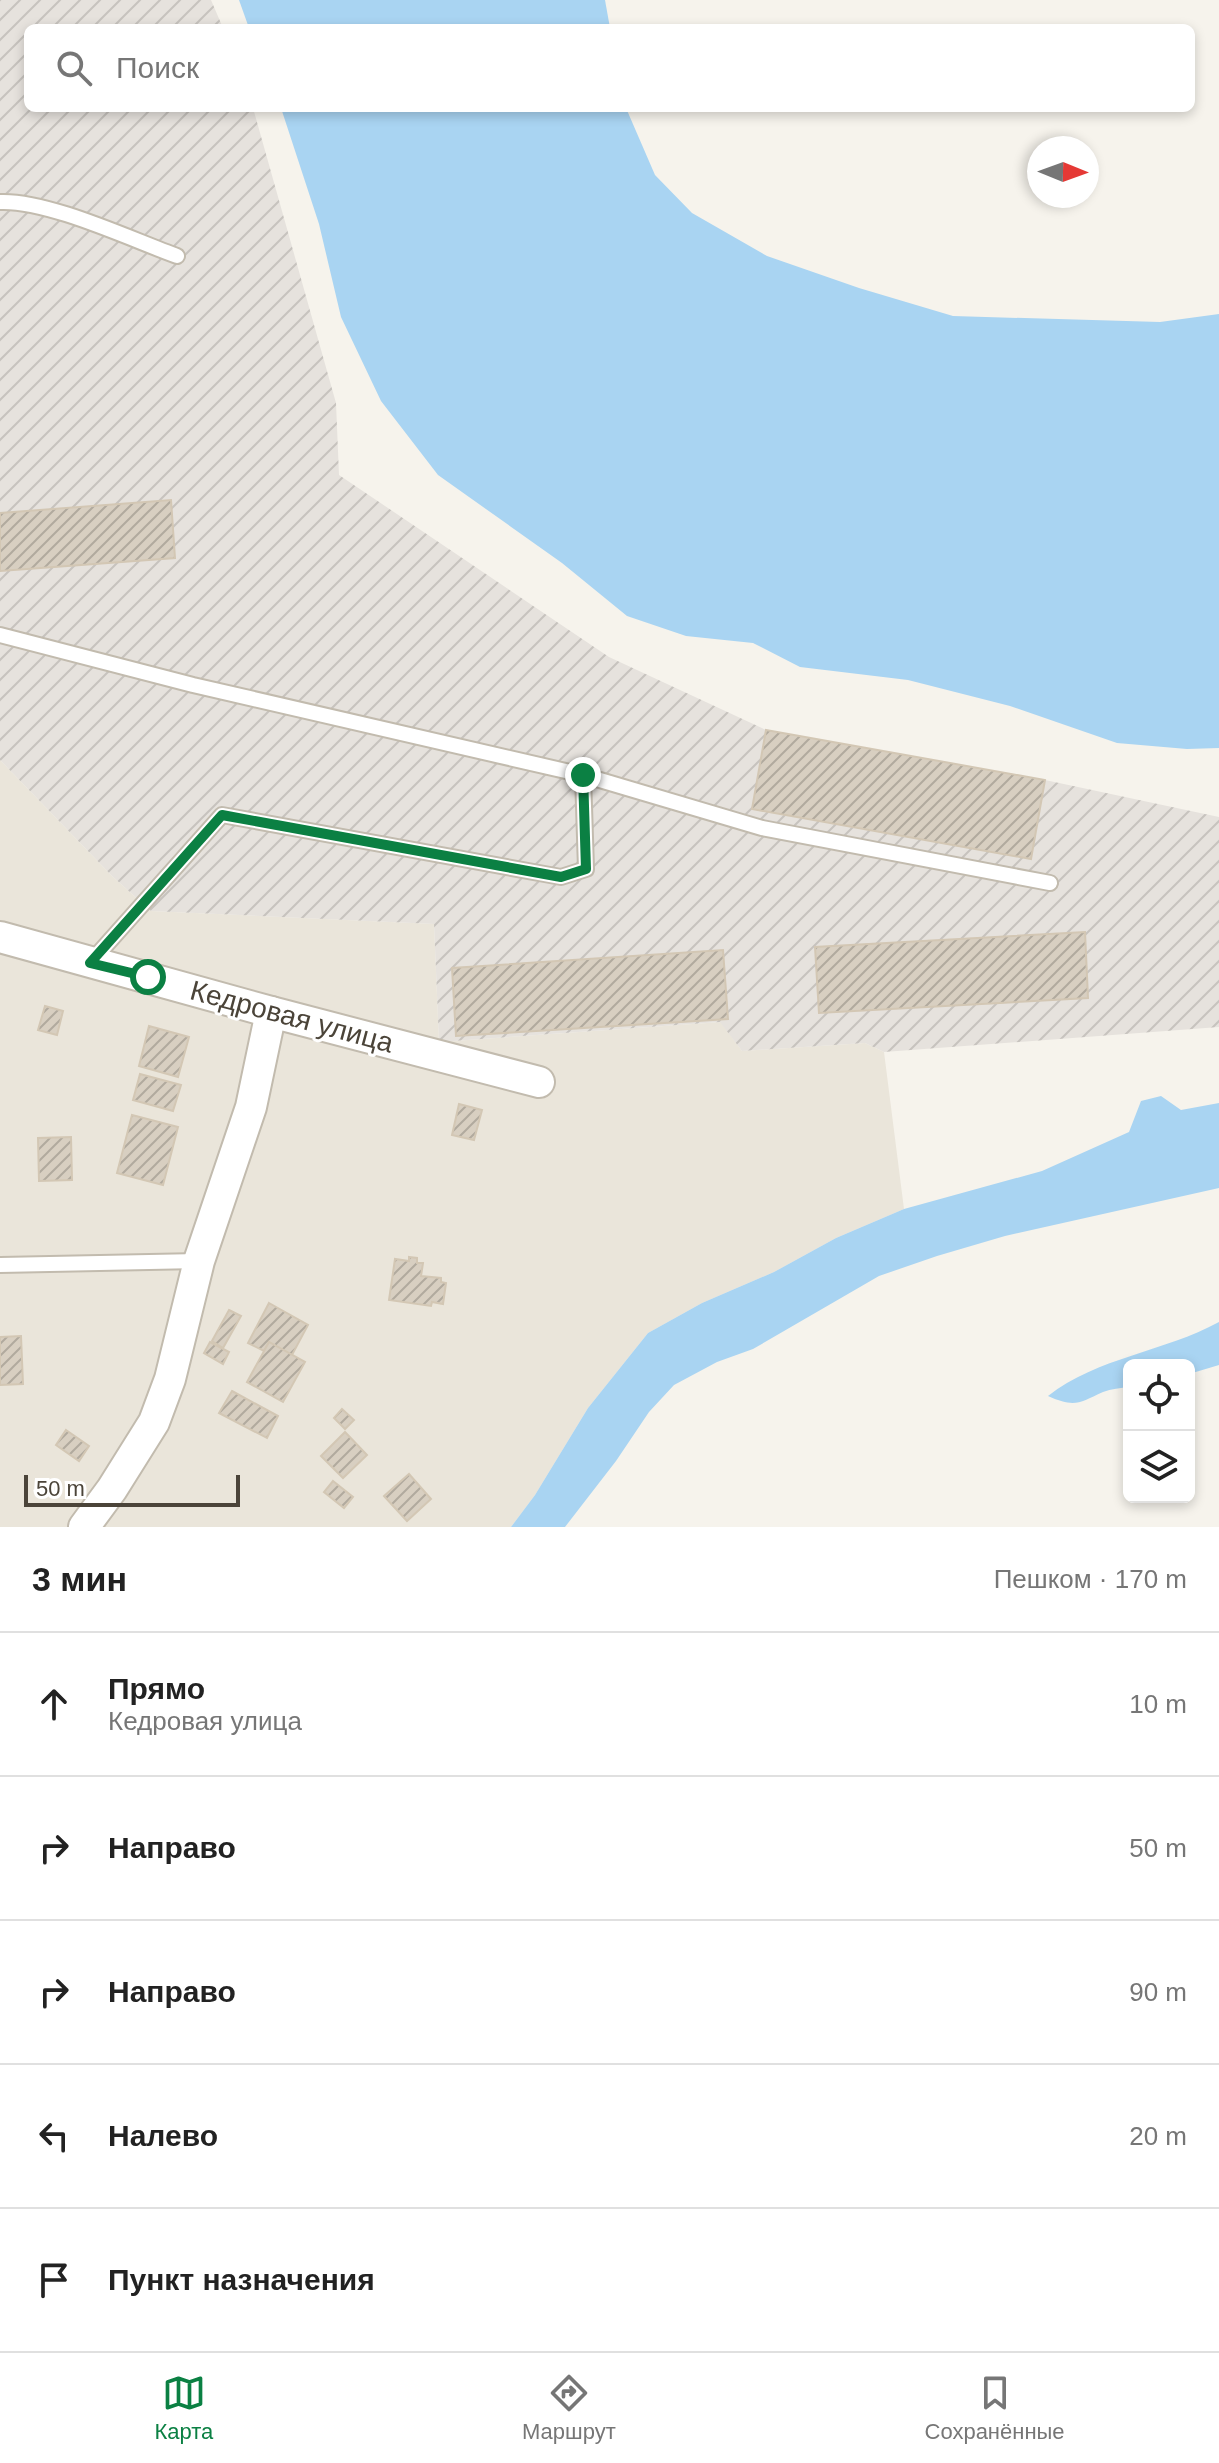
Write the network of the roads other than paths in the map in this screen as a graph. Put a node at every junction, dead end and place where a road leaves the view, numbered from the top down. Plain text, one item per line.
1 (0, 202) edge
2 (177, 256) dead end
3 (0, 635) edge
4 (583, 775) junction
5 (1050, 883) dead end
6 (0, 937) edge
7 (90, 963) junction
8 (271, 1012) junction
9 (539, 1082) dead end
10 (199, 1261) junction
11 (0, 1265) edge
12 (84, 1527) edge

1 - 2 lane
3 - 4 lane
4 - 5 lane
4 - 7 lane
6 - 7 street, Кедровая улица
7 - 8 street, Кедровая улица
8 - 9 street, Кедровая улица
8 - 10 street
10 - 11 lane
10 - 12 street

